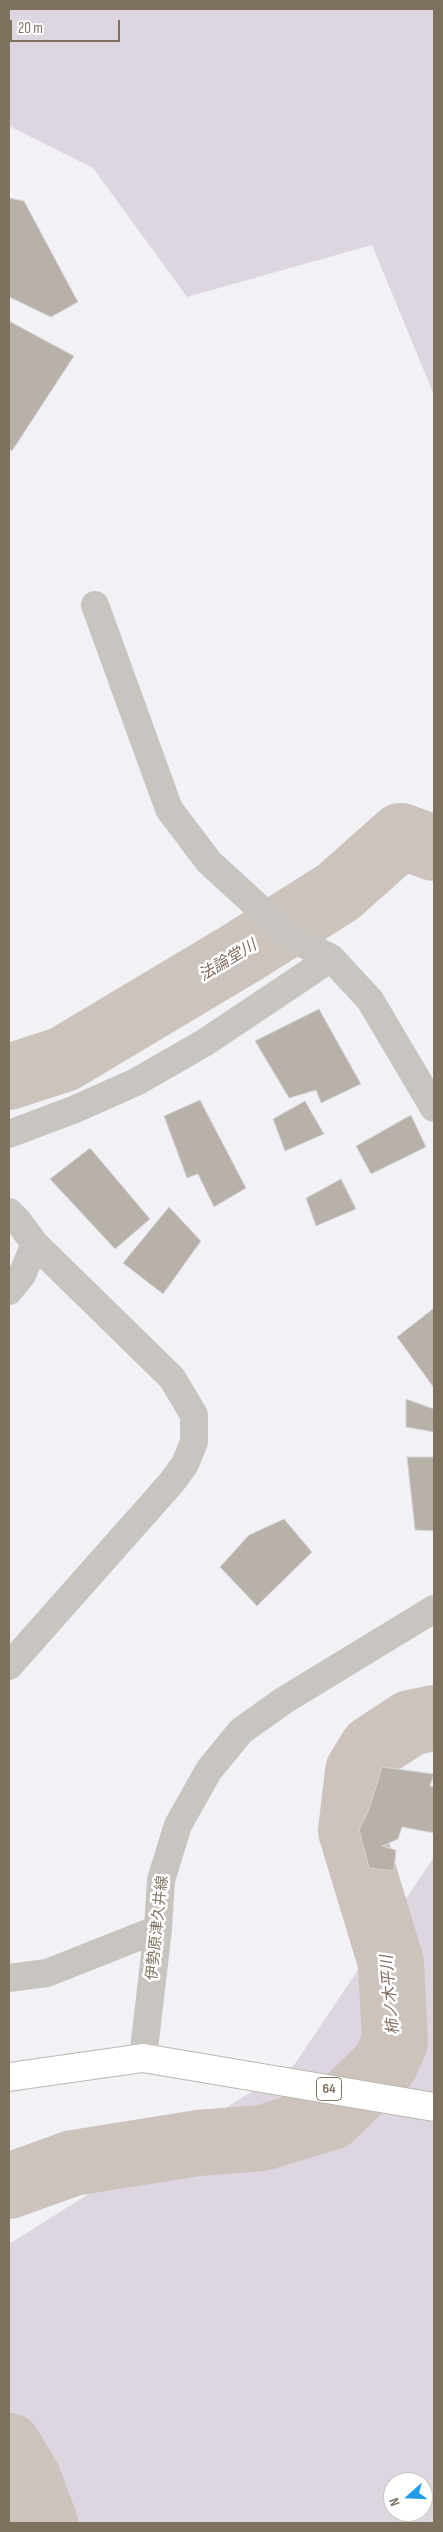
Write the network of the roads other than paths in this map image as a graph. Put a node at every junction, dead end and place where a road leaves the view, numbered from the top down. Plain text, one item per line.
1 (95, 605) dead end
2 (331, 958) junction
3 (434, 1108) edge
4 (9, 1134) edge
5 (9, 1212) edge
6 (35, 1244) junction
7 (9, 1291) edge
8 (434, 1609) edge
9 (9, 1666) edge
10 (158, 1929) junction
11 (9, 1978) edge
12 (143, 2058) junction
13 (9, 2077) edge
14 (434, 2107) edge

1 - 2 street
2 - 3 street
2 - 4 street
5 - 6 street
6 - 7 street
6 - 9 street
8 - 10 street, 伊勢原津久井線
10 - 11 street
10 - 12 street, 伊勢原津久井線
12 - 13 main road, 64
12 - 14 main road, 64

